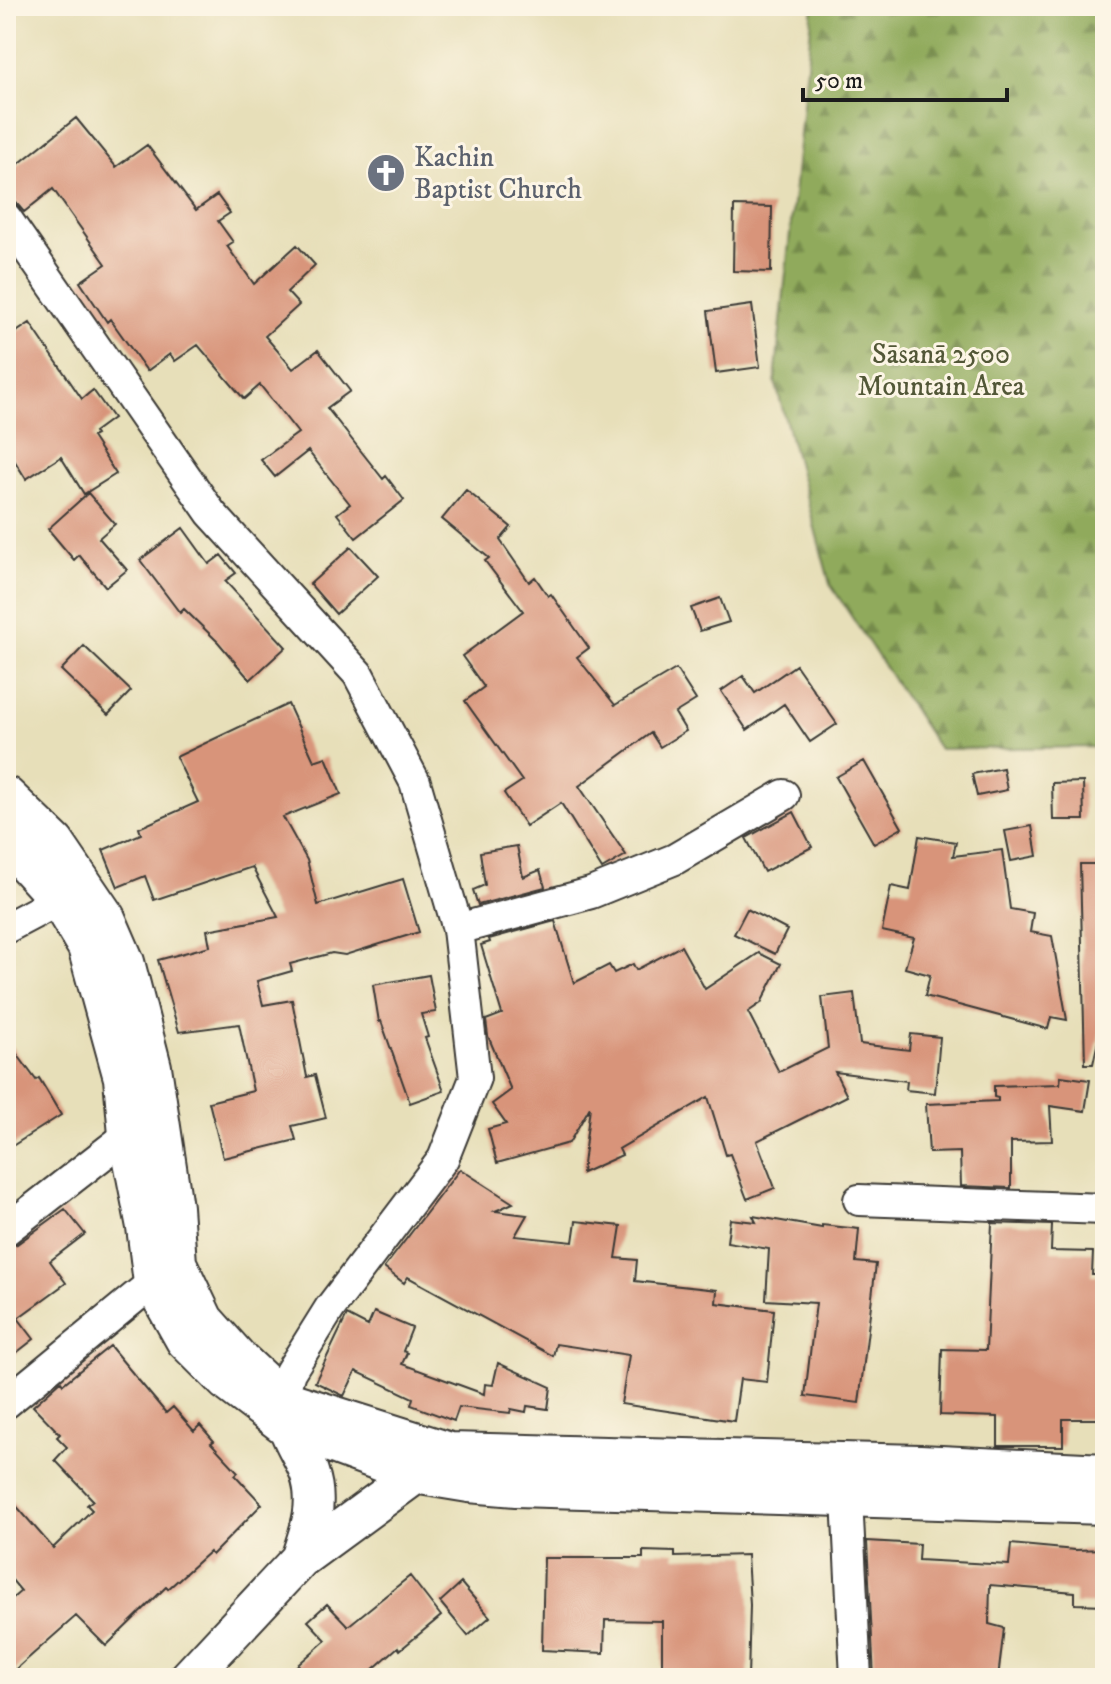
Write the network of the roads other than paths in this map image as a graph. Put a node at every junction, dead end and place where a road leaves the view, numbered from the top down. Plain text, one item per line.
1 (6, 218) edge
2 (784, 795) dead end
3 (6, 796) edge
4 (6, 842) edge
5 (71, 892) junction
6 (6, 928) edge
7 (458, 929) junction
8 (143, 1130) junction
9 (859, 1200) dead end
10 (1105, 1209) edge
11 (6, 1230) edge
12 (165, 1273) junction
13 (6, 1403) edge
14 (284, 1413) junction
15 (450, 1452) junction
16 (1105, 1473) edge
17 (414, 1474) junction
18 (848, 1480) junction
19 (1105, 1505) edge
20 (300, 1559) junction
21 (189, 1678) edge
22 (856, 1678) edge

1 - 7 street
2 - 7 street
3 - 5 main road
4 - 5 main road
5 - 6 street
5 - 8 main road
7 - 14 street
8 - 11 street
8 - 12 main road
9 - 10 street
12 - 13 street
12 - 14 main road
14 - 15 main road
14 - 17 main road
14 - 20 main road
15 - 17 main road
15 - 18 main road
16 - 18 main road
17 - 18 main road
17 - 20 main road
18 - 19 main road
18 - 22 street
20 - 21 main road

